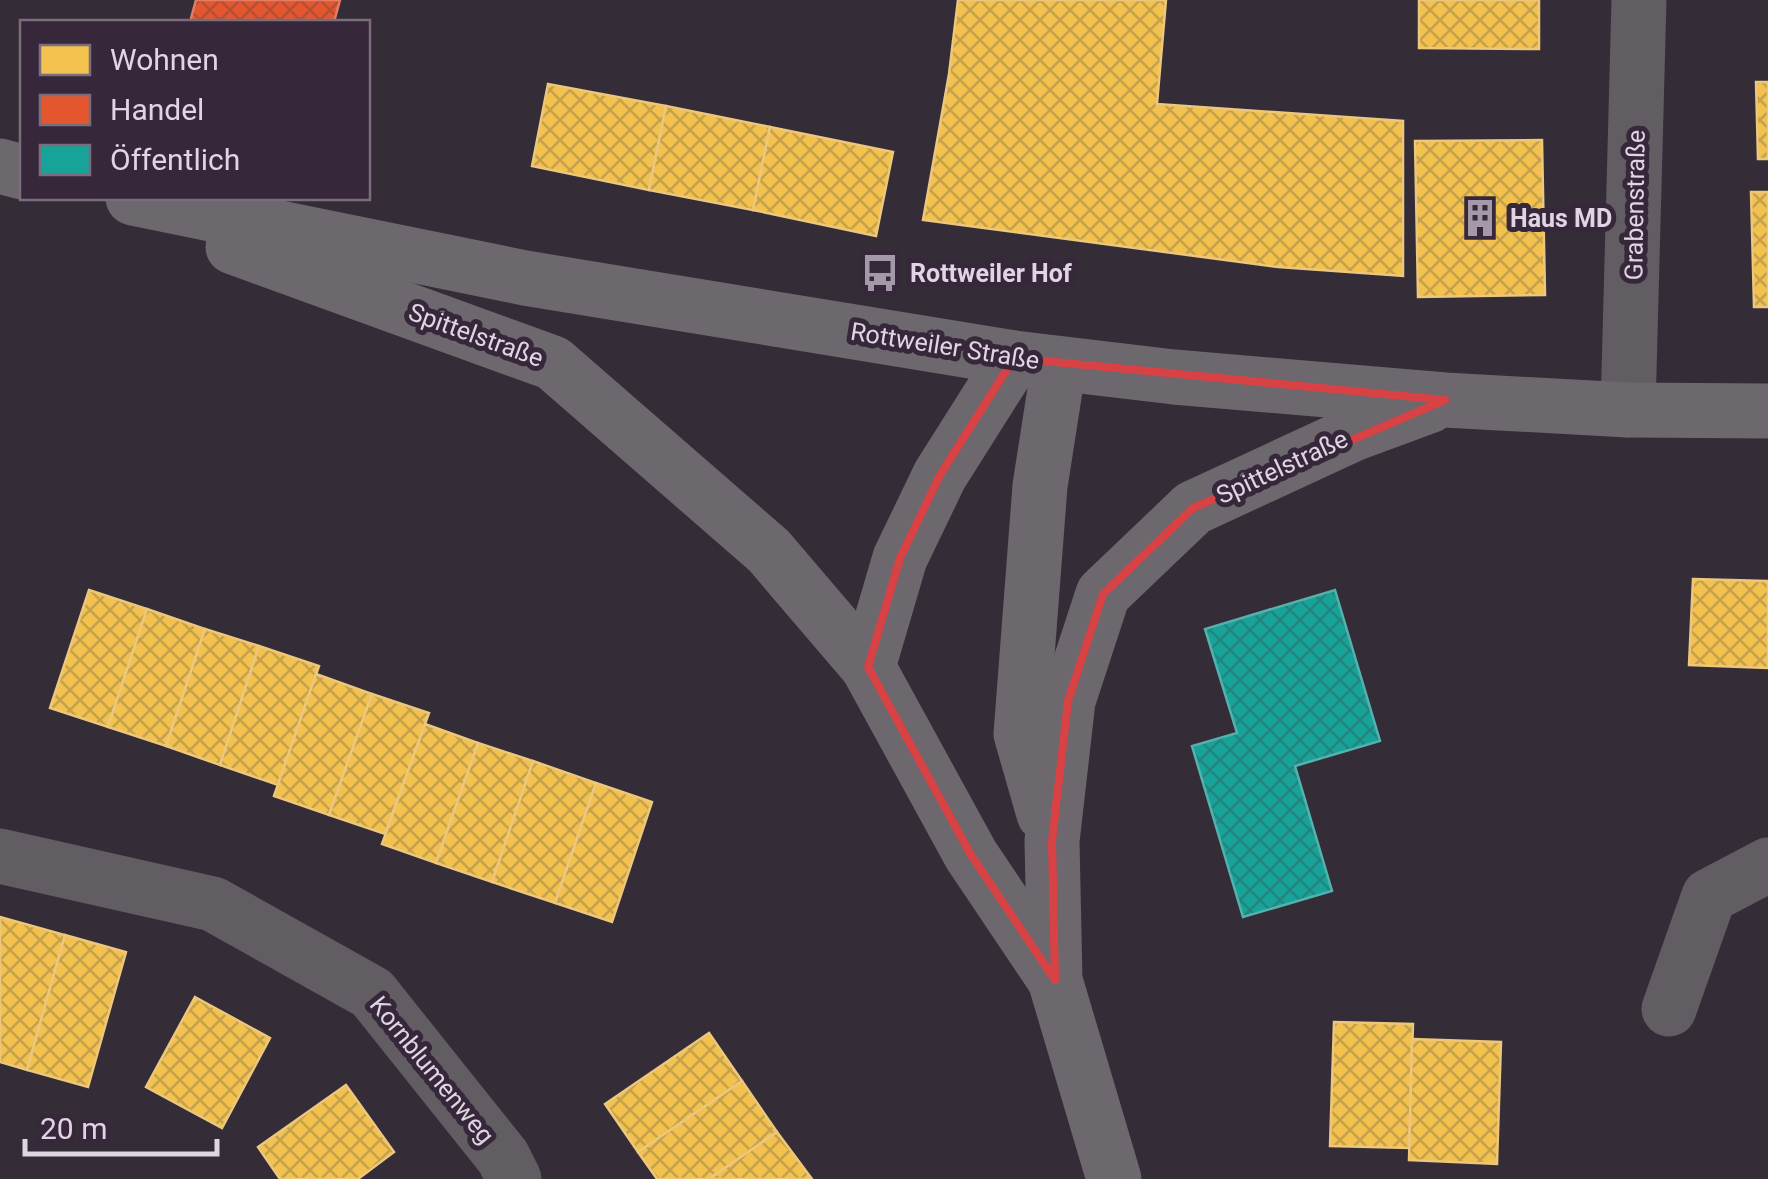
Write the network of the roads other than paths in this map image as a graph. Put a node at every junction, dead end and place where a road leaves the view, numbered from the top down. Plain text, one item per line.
1 (1639, 0) edge
2 (105, 200) edge
3 (143, 200) edge
4 (1037, 361) junction
5 (1445, 400) junction
6 (1628, 410) junction
7 (1768, 411) edge
8 (868, 667) junction
9 (1052, 841) junction
10 (0, 856) edge
11 (1768, 865) edge
12 (1054, 980) junction
13 (1669, 1009) dead end
14 (514, 1179) edge
15 (1114, 1179) edge

1 - 6 street, Grabenstraße
2 - 8 main road, Spittelstraße
3 - 4 main road, Rottweiler Straße
4 - 5 main road, Rottweiler Straße
4 - 8 main road
4 - 9 main road, Spittelstraße
5 - 6 main road, Rottweiler Straße
5 - 9 main road, Spittelstraße
6 - 7 main road, Rottweiler Straße
8 - 12 main road, Spittelstraße
9 - 12 main road, Spittelstraße
10 - 14 street, Kornblumenweg
11 - 13 street
12 - 15 main road, Spittelstraße

